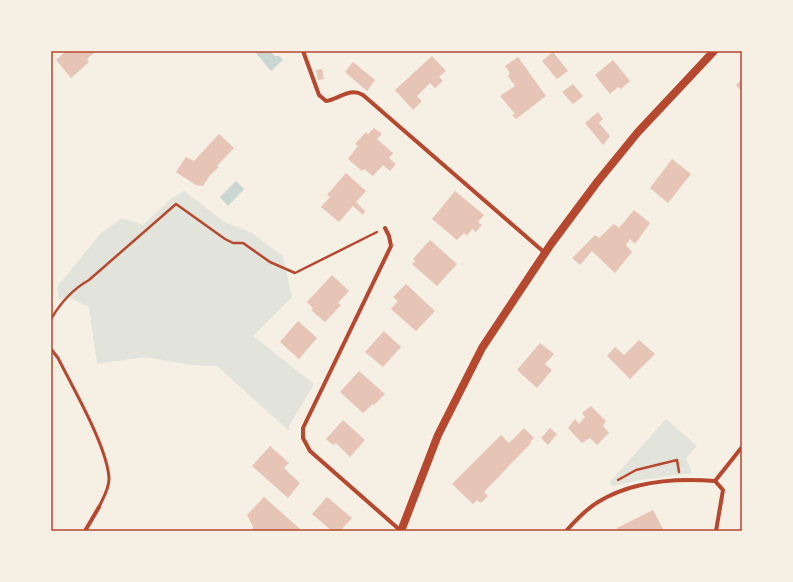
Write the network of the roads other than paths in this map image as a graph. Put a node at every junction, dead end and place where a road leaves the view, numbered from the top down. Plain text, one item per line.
1 (303, 51) edge
2 (714, 51) edge
3 (385, 228) road end
4 (546, 253) junction
5 (51, 349) edge
6 (742, 447) edge
7 (716, 481) junction
8 (98, 507) joint
9 (84, 531) edge
10 (401, 531) edge
11 (566, 531) edge
12 (716, 531) edge

1 - 4 street
2 - 4 main road
3 - 10 street
4 - 10 main road
5 - 8 lane
6 - 7 street
7 - 11 street
7 - 12 street
8 - 9 street

